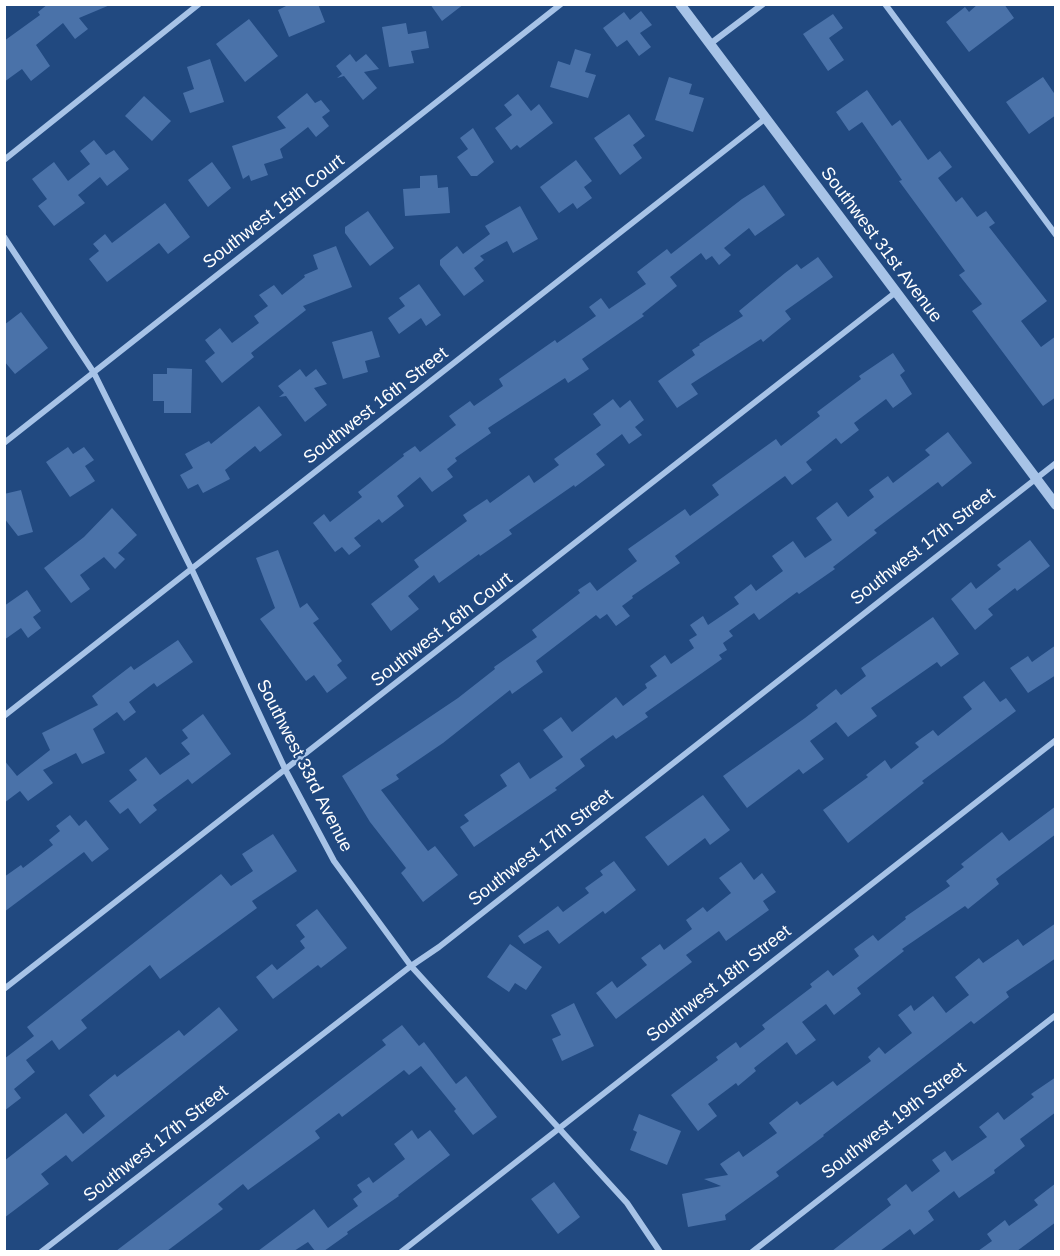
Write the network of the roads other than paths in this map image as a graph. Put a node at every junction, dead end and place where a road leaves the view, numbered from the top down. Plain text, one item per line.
1 (199, 4) edge
2 (561, 4) edge
3 (680, 4) edge
4 (763, 4) edge
5 (885, 4) edge
6 (710, 44) junction
7 (766, 118) junction
8 (4, 160) edge
9 (1056, 236) edge
10 (4, 237) edge
11 (896, 292) junction
12 (94, 374) junction
13 (4, 443) edge
14 (1056, 463) edge
15 (1035, 478) junction
16 (1056, 505) edge
17 (192, 570) junction
18 (4, 716) edge
19 (1056, 740) edge
20 (286, 771) junction
21 (411, 966) junction
22 (4, 989) edge
23 (1056, 1015) edge
24 (560, 1128) junction
25 (41, 1251) edge
26 (401, 1251) edge
27 (660, 1251) edge
28 (752, 1251) edge

1 - 8 street
2 - 12 street, Southwest 15th Court
3 - 6 street, Southwest 31st Avenue
4 - 6 street
5 - 9 street
6 - 7 street, Southwest 31st Avenue
7 - 11 street, Southwest 31st Avenue
7 - 17 street, Southwest 16th Street
10 - 12 street, Southwest 33rd Avenue
11 - 15 street, Southwest 31st Avenue
11 - 20 street, Southwest 16th Court
12 - 13 street, Southwest 15th Court
12 - 17 street, Southwest 33rd Avenue
14 - 15 street, Southwest 17th Street
15 - 16 street, Southwest 31st Avenue
15 - 21 street, Southwest 17th Street
17 - 18 street, Southwest 16th Street
17 - 20 street, Southwest 33rd Avenue
19 - 24 street, Southwest 18th Street
20 - 21 street, Southwest 33rd Avenue
20 - 22 street, Southwest 16th Court
21 - 24 street, Southwest 33rd Avenue
21 - 25 street, Southwest 17th Street
23 - 28 street, Southwest 19th Street
24 - 26 street, Southwest 18th Street
24 - 27 street, Southwest 33rd Avenue

